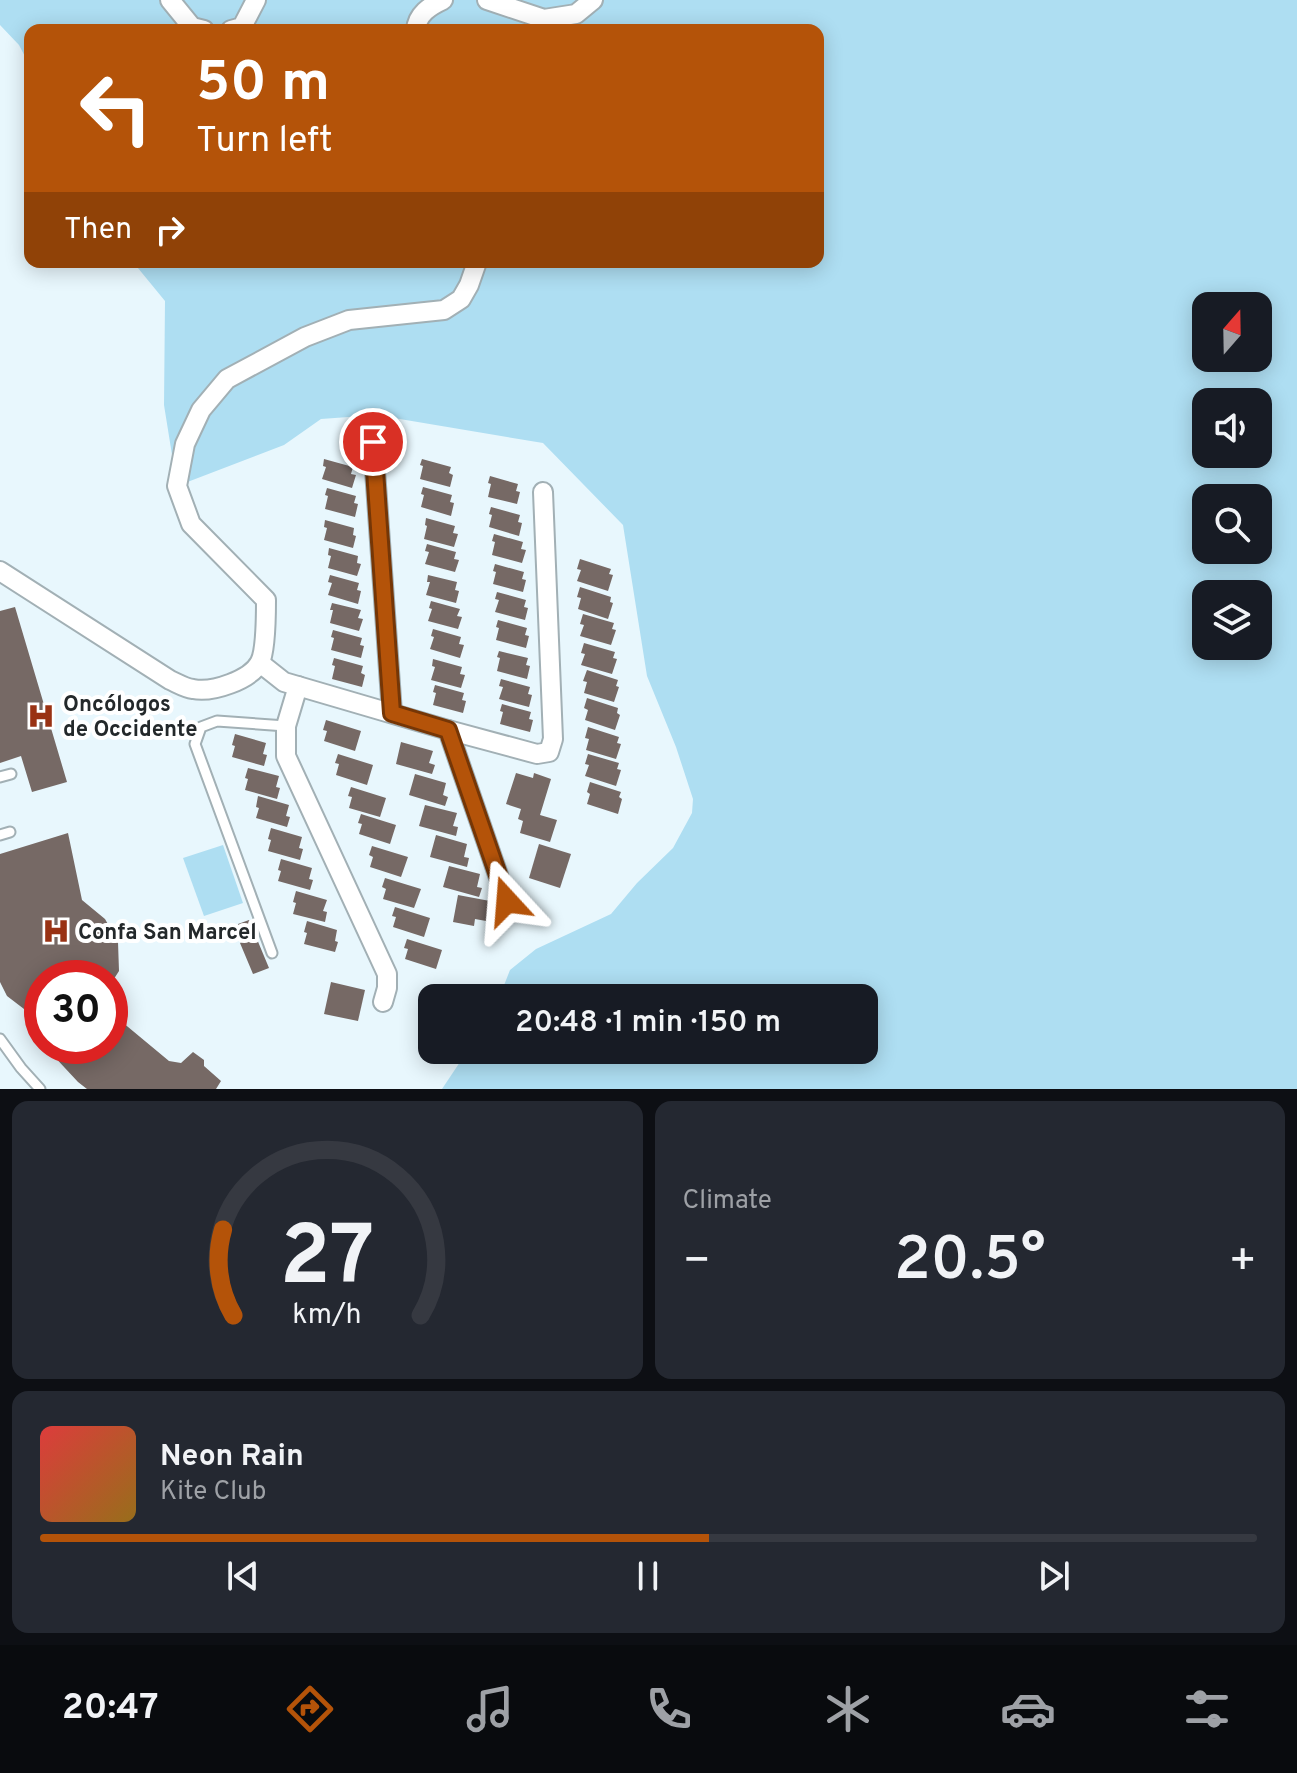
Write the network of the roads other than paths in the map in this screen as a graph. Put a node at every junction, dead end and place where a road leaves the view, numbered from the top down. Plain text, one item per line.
1 (170, 0) edge
2 (256, 0) edge
3 (443, 0) edge
4 (487, 0) edge
5 (593, 0) edge
6 (190, 24) edge
7 (244, 24) edge
8 (417, 24) edge
9 (475, 268) edge
10 (373, 442) dead end
11 (543, 492) dead end
12 (0, 571) edge
13 (260, 663) junction
14 (298, 686) junction
15 (392, 713) junction
16 (286, 726) junction
17 (448, 730) junction
18 (507, 901) dead end
19 (272, 953) dead end
20 (383, 1002) dead end
21 (0, 1039) edge
22 (40, 1089) edge

1 - 6 street
2 - 7 street
3 - 8 street
4 - 5 street
9 - 13 street
10 - 15 street
11 - 17 street
12 - 13 street
13 - 14 street
14 - 15 street
14 - 16 street
15 - 17 street
16 - 19 lane
16 - 20 street
17 - 18 street
21 - 22 lane

